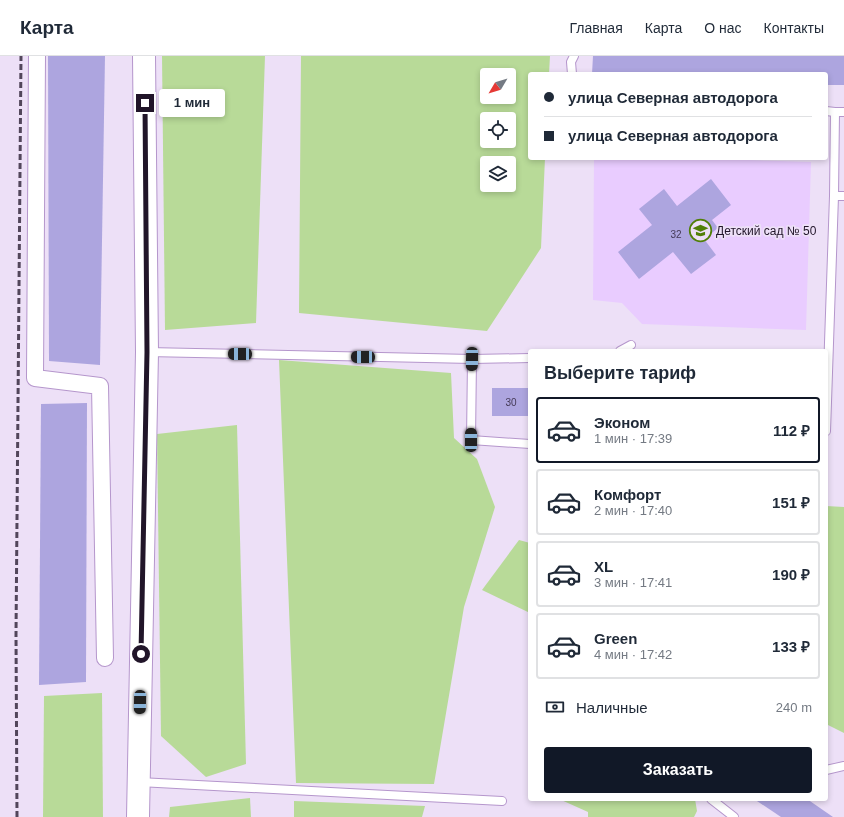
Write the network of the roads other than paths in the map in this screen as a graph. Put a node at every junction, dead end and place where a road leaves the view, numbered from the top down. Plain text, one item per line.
1 (37, 56) edge
2 (144, 56) edge
3 (574, 56) edge
4 (572, 72) edge
5 (828, 111) edge
6 (835, 112) junction
7 (844, 112) edge
8 (834, 196) junction
9 (844, 196) edge
10 (631, 345) dead end
11 (624, 349) edge
12 (147, 352) junction
13 (528, 358) edge
14 (472, 359) junction
15 (828, 372) edge
16 (528, 444) edge
17 (105, 658) dead end
18 (844, 766) edge
19 (828, 770) edge
20 (138, 782) junction
21 (502, 801) dead end
22 (714, 801) edge
23 (138, 817) edge
24 (734, 817) edge

1 - 17 street
2 - 12 main road
3 - 4 lane
5 - 6 lane
6 - 7 lane
6 - 8 lane
8 - 9 lane
8 - 15 lane
10 - 11 lane
12 - 14 lane
12 - 20 main road
13 - 14 lane
14 - 16 lane
18 - 19 lane
20 - 21 lane
20 - 23 main road
22 - 24 lane

